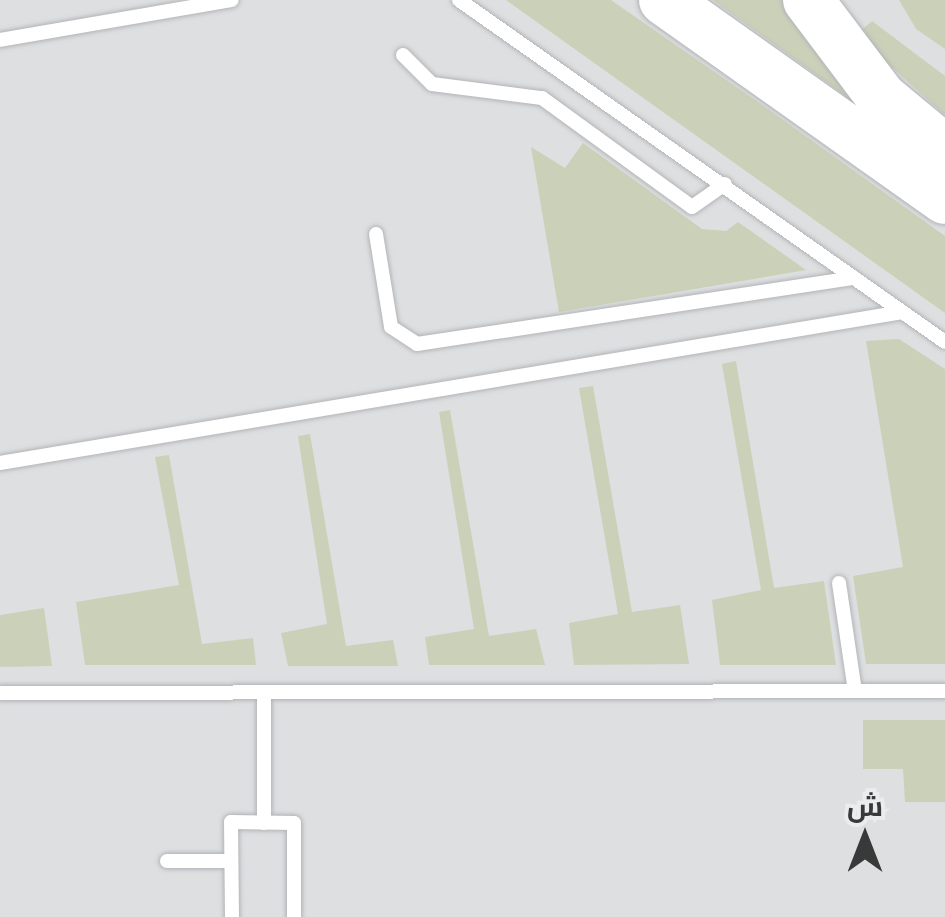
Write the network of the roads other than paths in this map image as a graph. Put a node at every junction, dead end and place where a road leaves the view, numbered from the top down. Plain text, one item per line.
1 (232, 0) edge
2 (459, 0) edge
3 (664, 0) edge
4 (808, 0) edge
5 (0, 40) edge
6 (403, 55) dead end
7 (945, 150) edge
8 (725, 184) junction
9 (945, 198) edge
10 (376, 234) dead end
11 (854, 278) junction
12 (902, 312) junction
13 (945, 342) edge
14 (0, 464) edge
15 (839, 583) dead end
16 (855, 691) junction
17 (945, 691) edge
18 (264, 692) junction
19 (0, 693) edge
20 (264, 823) junction
21 (167, 860) dead end
22 (231, 861) junction
23 (232, 917) edge
24 (294, 917) edge

1 - 5 lane
2 - 8 lane
3 - 9 highway
4 - 7 highway
6 - 8 lane
8 - 11 lane
10 - 11 lane
11 - 12 lane
12 - 13 lane
12 - 14 lane
15 - 16 lane
16 - 17 lane
16 - 18 lane
18 - 19 lane
18 - 20 lane
20 - 22 lane
20 - 24 lane
21 - 22 lane
22 - 23 lane

